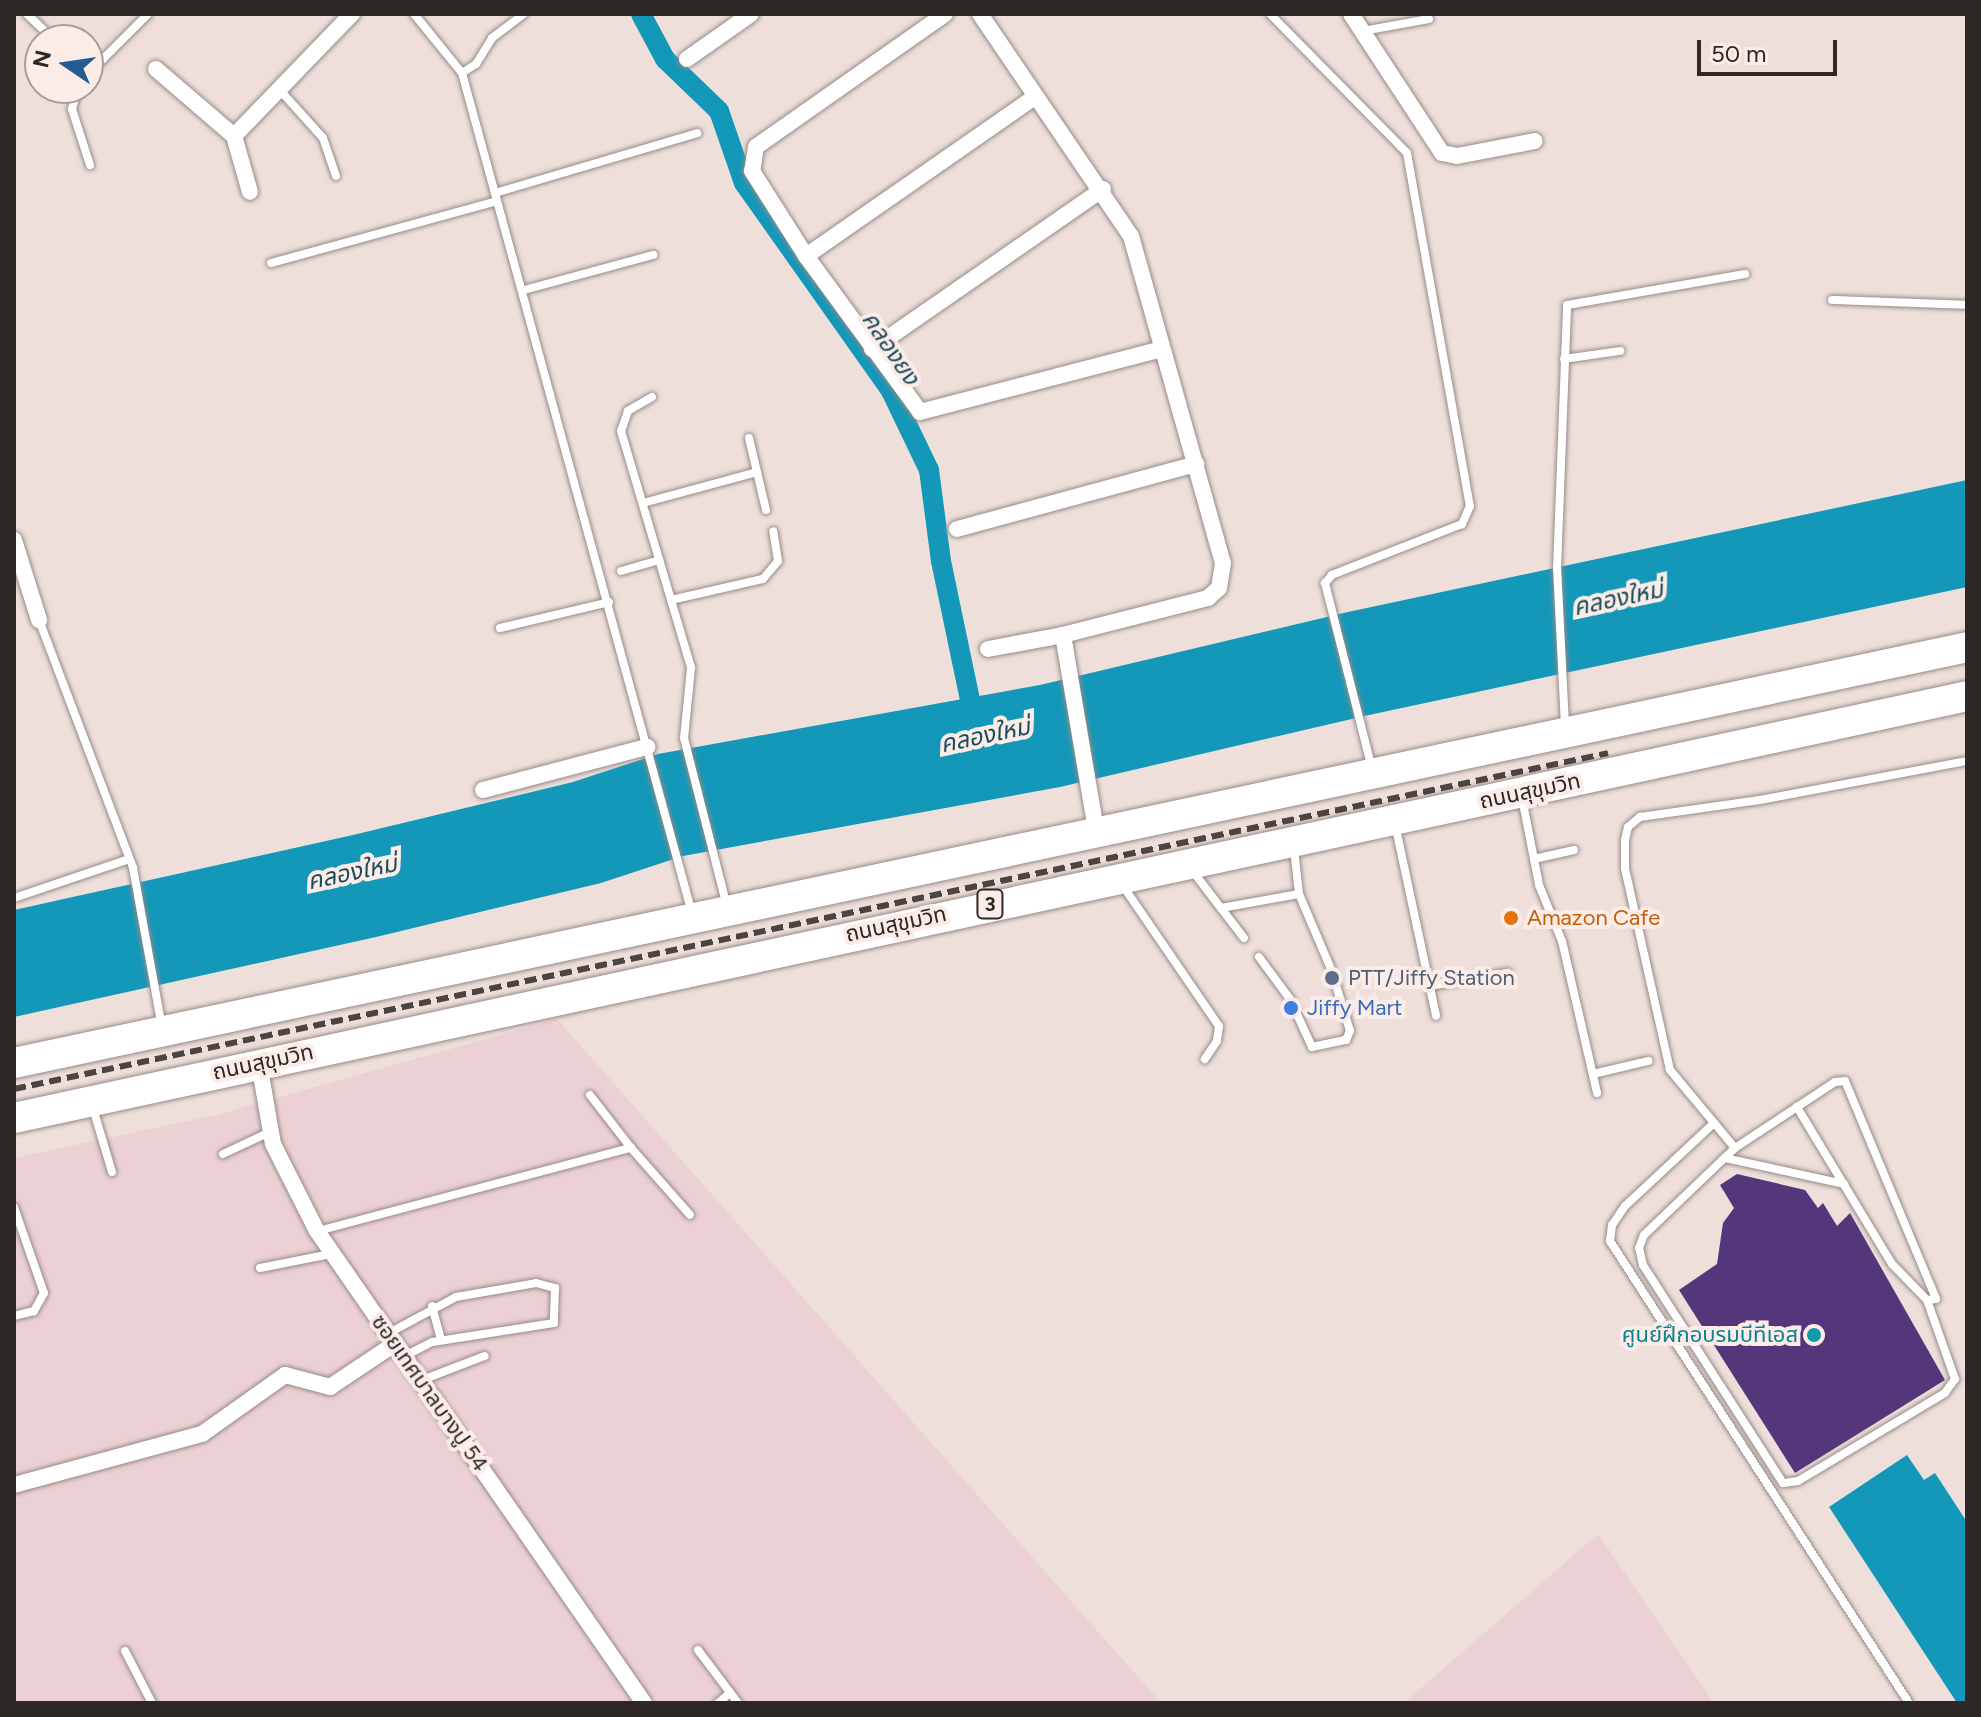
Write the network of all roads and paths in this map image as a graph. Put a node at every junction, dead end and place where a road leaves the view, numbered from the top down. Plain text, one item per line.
1 (148, 14) edge
2 (352, 14) edge
3 (414, 14) edge
4 (524, 14) edge
5 (751, 14) edge
6 (945, 14) edge
7 (980, 14) edge
8 (1270, 14) edge
9 (1351, 14) edge
10 (1429, 19) dead end
11 (1362, 31) junction
12 (104, 57) edge
13 (687, 59) dead end
14 (156, 69) dead end
15 (462, 73) junction
16 (276, 87) junction
17 (1035, 97) junction
18 (73, 104) edge
19 (697, 133) dead end
20 (234, 136) junction
21 (1535, 141) dead end
22 (90, 165) dead end
23 (336, 176) dead end
24 (1103, 189) junction
25 (250, 192) dead end
26 (496, 197) junction
27 (653, 255) dead end
28 (806, 256) junction
29 (271, 263) dead end
30 (1745, 274) dead end
31 (524, 290) junction
32 (1832, 300) dead end
33 (1967, 305) edge
34 (872, 349) junction
35 (1162, 349) junction
36 (1620, 351) dead end
37 (1564, 359) junction
38 (652, 397) dead end
39 (749, 438) dead end
40 (1196, 464) junction
41 (757, 472) junction
42 (643, 503) junction
43 (766, 510) dead end
44 (957, 529) dead end
45 (773, 531) dead end
46 (14, 540) edge
47 (659, 560) junction
48 (621, 571) dead end
49 (671, 600) junction
50 (609, 602) junction
51 (39, 620) joint
52 (500, 628) dead end
53 (1063, 635) junction
54 (1967, 647) edge
55 (988, 649) dead end
56 (1967, 696) edge
57 (1566, 734) junction
58 (648, 749) junction
59 (1967, 761) edge
60 (1373, 775) junction
61 (483, 790) dead end
62 (1521, 794) junction
63 (1394, 819) junction
64 (1096, 830) junction
65 (1293, 840) junction
66 (1574, 850) dead end
67 (1534, 859) junction
68 (1186, 862) junction
69 (131, 864) junction
70 (1116, 876) junction
71 (1299, 894) junction
72 (17, 897) dead end
73 (726, 908) junction
74 (1221, 908) junction
75 (693, 915) junction
76 (1244, 938) dead end
77 (1259, 957) dead end
78 (1508, 973) dead end
79 (1430, 986) junction
80 (1436, 1016) dead end
81 (163, 1032) junction
82 (1205, 1059) dead end
83 (1648, 1061) dead end
84 (14, 1063) edge
85 (259, 1063) junction
86 (1593, 1074) junction
87 (1597, 1093) dead end
88 (590, 1095) dead end
89 (91, 1101) junction
90 (1797, 1107) junction
91 (14, 1118) edge
92 (1713, 1124) junction
93 (270, 1132) junction
94 (631, 1148) junction
95 (1735, 1148) junction
96 (223, 1154) dead end
97 (1725, 1158) junction
98 (112, 1172) dead end
99 (1844, 1184) junction
100 (14, 1207) edge
101 (690, 1215) dead end
102 (317, 1231) junction
103 (332, 1254) junction
104 (260, 1268) dead end
105 (1927, 1300) junction
106 (432, 1306) junction
107 (14, 1316) edge
108 (441, 1340) junction
109 (397, 1344) junction
110 (485, 1356) dead end
111 (422, 1380) junction
112 (14, 1485) edge
113 (698, 1650) dead end
114 (125, 1651) dead end
115 (730, 1693) junction
116 (152, 1703) edge
117 (644, 1703) edge
118 (718, 1703) edge
119 (738, 1703) edge
120 (1909, 1703) edge

1 - 12 lane
2 - 16 street
3 - 15 lane
4 - 15 lane
5 - 13 street
6 - 28 street
7 - 17 street
8 - 60 lane
9 - 11 street
10 - 11 lane
11 - 21 street
14 - 20 street
15 - 26 lane
16 - 20 street
16 - 23 lane
17 - 24 street
17 - 28 street
18 - 22 lane
19 - 26 lane
20 - 25 street
24 - 34 street
24 - 35 street
26 - 29 lane
26 - 31 lane
27 - 31 lane
28 - 34 street
30 - 37 lane
31 - 50 lane
32 - 33 lane
34 - 35 street
35 - 40 street
36 - 37 lane
37 - 57 lane
38 - 42 lane
39 - 41 lane
40 - 44 street
40 - 53 street
41 - 42 lane
41 - 43 lane
42 - 47 lane
45 - 49 lane
46 - 51 street
47 - 48 lane
47 - 49 lane
49 - 73 lane
50 - 52 lane
50 - 58 lane
51 - 69 lane
53 - 55 street
53 - 64 street
54 - 57 highway, 3
56 - 62 highway, ถนนสุขุมวิท / 3
57 - 60 highway, 3
58 - 61 street
58 - 75 lane
59 - 92 lane
60 - 64 highway, 3
62 - 63 highway, ถนนสุขุมวิท / 3
62 - 67 lane
63 - 65 highway, ถนนสุขุมวิท / 3
63 - 79 lane
64 - 73 highway, 3
65 - 68 highway, ถนนสุขุมวิท / 3
65 - 71 lane
66 - 67 lane
67 - 86 lane
68 - 70 highway, ถนนสุขุมวิท / 3
68 - 74 lane
69 - 72 lane
69 - 81 lane
70 - 82 lane
70 - 85 highway, ถนนสุขุมวิท / 3
71 - 74 lane
71 - 77 lane
73 - 75 highway, 3
74 - 76 lane
75 - 81 highway, 3
78 - 79 lane
79 - 80 lane
81 - 84 highway, 3
83 - 86 lane
85 - 89 highway, ถนนสุขุมวิท / 3
85 - 93 street, ซอยเทศบาลบางปู 54
86 - 87 lane
88 - 94 lane
89 - 91 highway, ถนนสุขุมวิท / 3
89 - 98 lane
90 - 95 lane
90 - 99 lane
90 - 105 lane
92 - 95 lane
92 - 120 lane
93 - 96 lane
93 - 102 street, ซอยเทศบาลบางปู 54
94 - 101 lane
94 - 102 lane
95 - 97 lane
97 - 99 lane
97 - 105 lane
99 - 105 lane
100 - 107 lane
102 - 103 street, ซอยเทศบาลบางปู 54
103 - 104 lane
103 - 109 street, ซอยเทศบาลบางปู 54
106 - 108 lane
106 - 108 lane
106 - 109 lane
108 - 109 lane
109 - 111 street, ซอยเทศบาลบางปู 54
109 - 112 street
110 - 111 lane
111 - 117 street, ซอยเทศบาลบางปู 54
113 - 115 lane
114 - 116 lane
115 - 118 lane
115 - 119 lane

